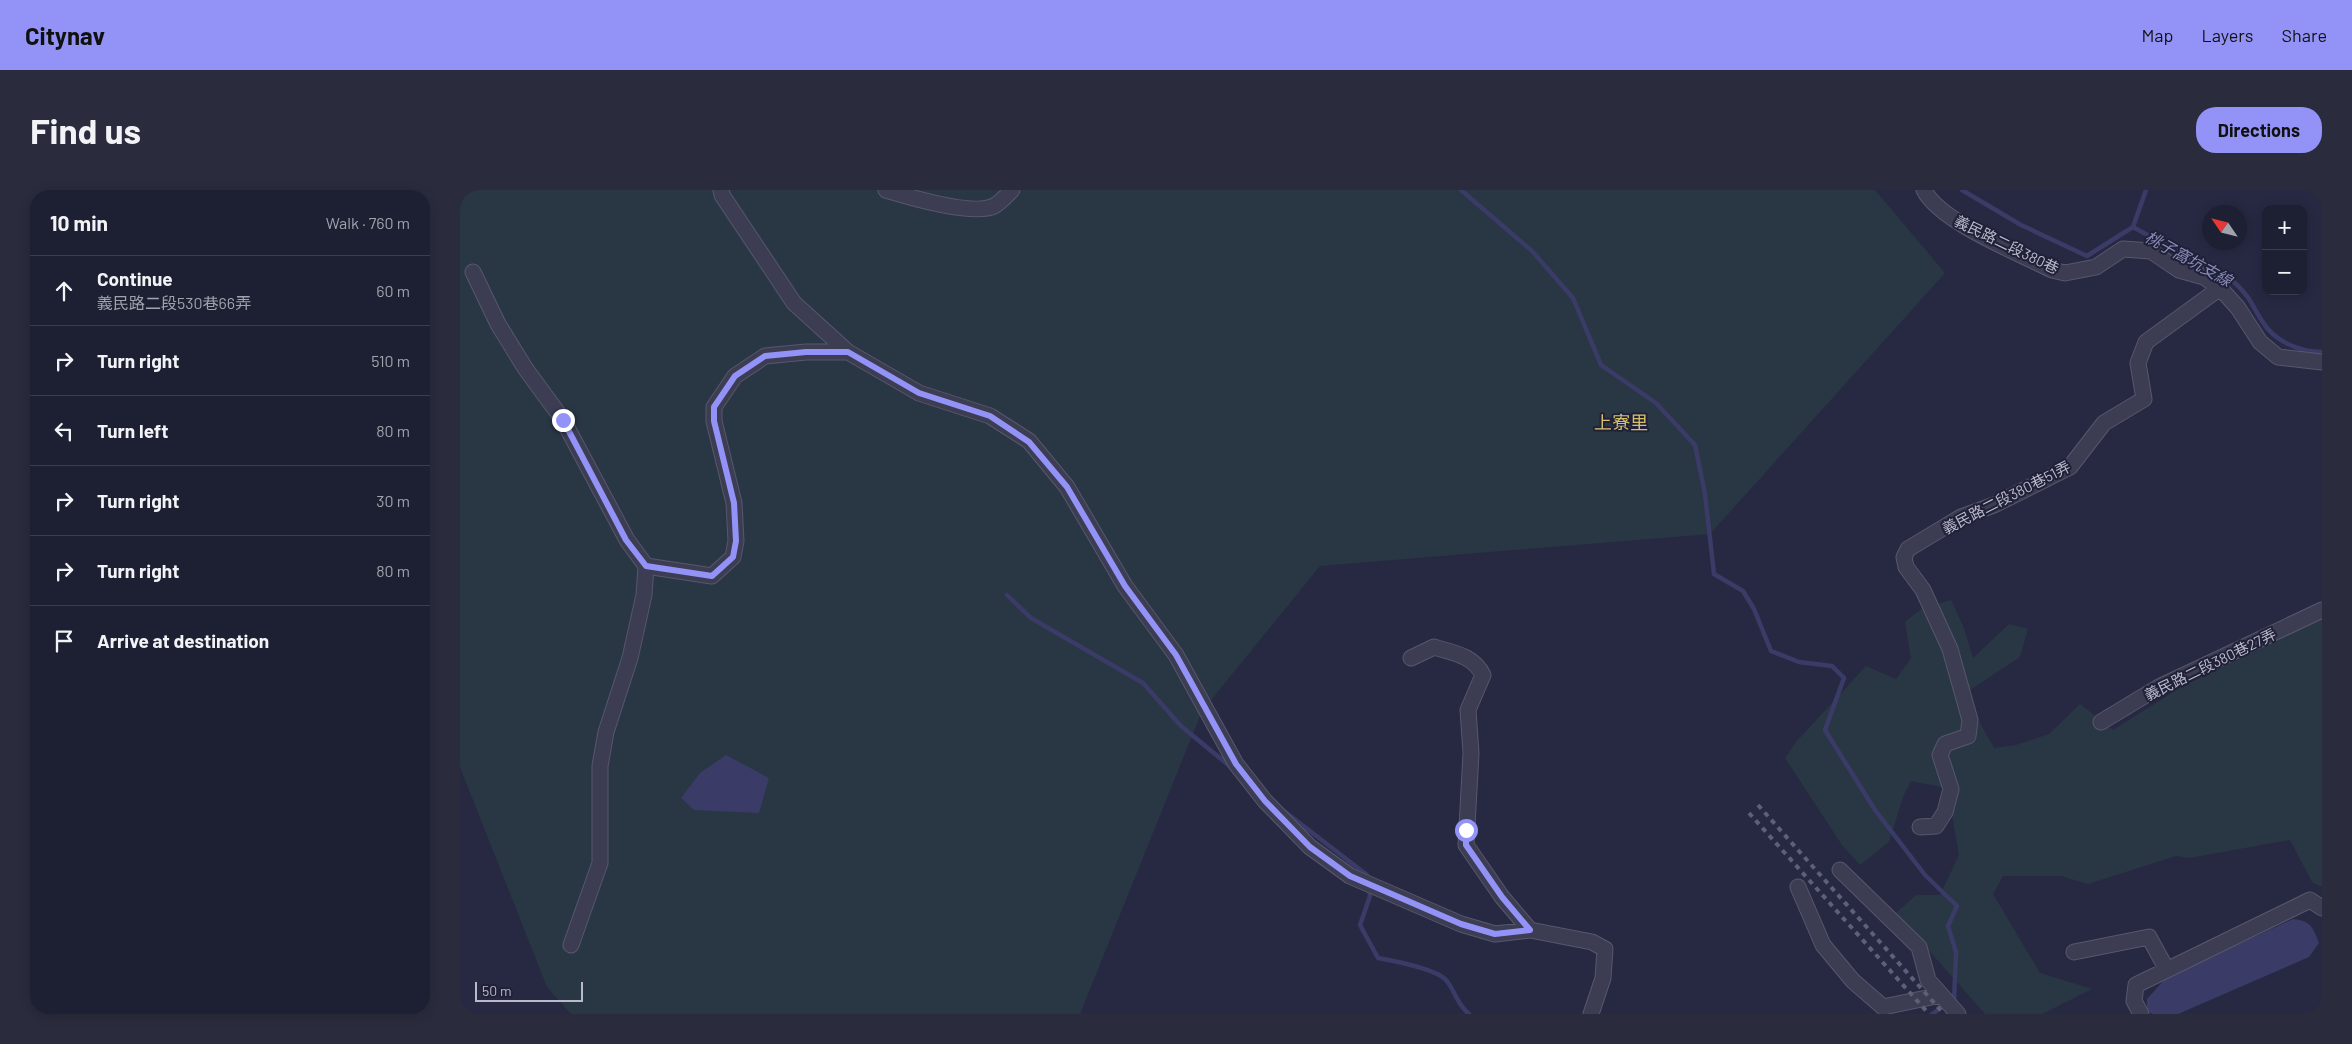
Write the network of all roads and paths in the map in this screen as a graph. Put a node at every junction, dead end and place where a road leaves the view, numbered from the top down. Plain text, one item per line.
1 (721, 190) edge
2 (886, 190) edge
3 (1012, 190) edge
4 (1924, 190) edge
5 (473, 272) dead end
6 (2220, 288) junction
7 (848, 352) junction
8 (2322, 362) edge
9 (646, 566) junction
10 (2322, 610) edge
11 (1411, 658) dead end
12 (2102, 722) dead end
13 (1920, 827) dead end
14 (1840, 870) dead end
15 (1798, 887) dead end
16 (2322, 908) edge
17 (1530, 930) junction
18 (571, 946) dead end
19 (2074, 952) dead end
20 (2167, 970) junction
21 (1941, 994) junction
22 (1591, 1014) edge
23 (1958, 1014) edge
24 (2141, 1014) edge

1 - 7 street
2 - 3 street
4 - 6 street, 義民路二段380巷
5 - 9 street
6 - 8 street, 義民路二段380巷
6 - 13 street, 義民路二段380巷51弄
7 - 9 street
7 - 17 street
9 - 18 street
10 - 12 street, 義民路二段380巷27弄
11 - 17 street
14 - 21 street
15 - 21 street
16 - 20 street
17 - 22 street
19 - 20 street
20 - 24 street
21 - 23 street

